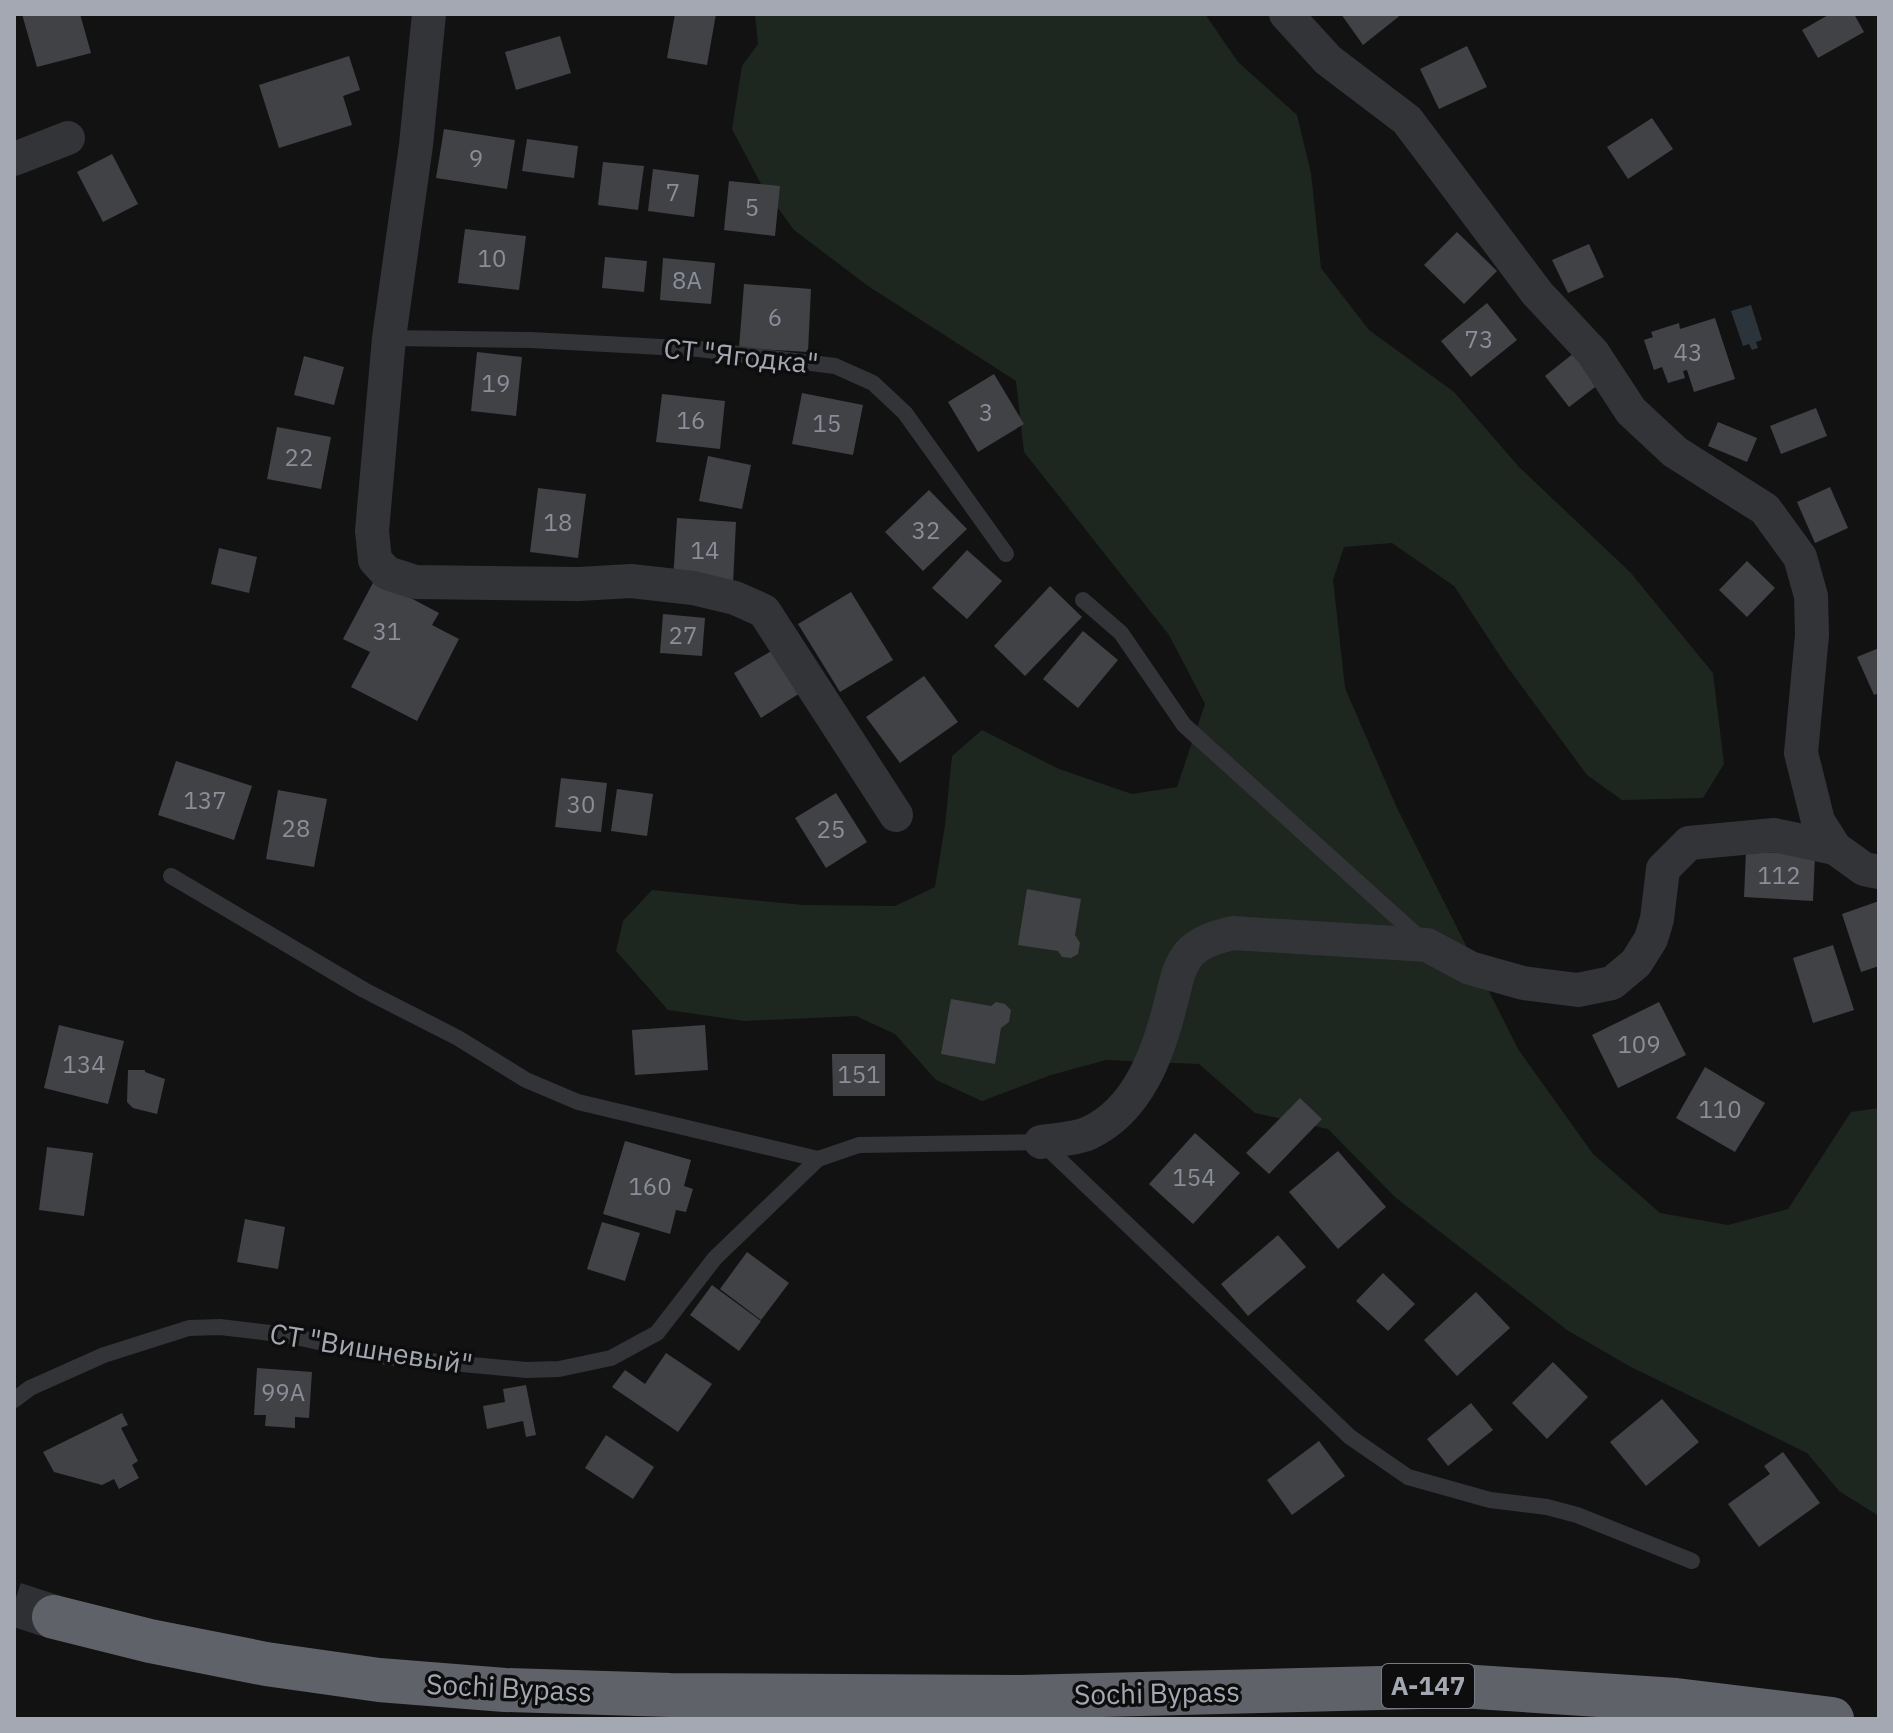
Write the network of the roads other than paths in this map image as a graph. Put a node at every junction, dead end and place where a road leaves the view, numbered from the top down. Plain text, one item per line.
1 (429, 14) edge
2 (1286, 14) edge
3 (68, 138) dead end
4 (14, 159) edge
5 (389, 338) junction
6 (1006, 554) dead end
7 (1083, 600) dead end
8 (896, 815) dead end
9 (1835, 848) junction
10 (1879, 872) edge
11 (171, 876) dead end
12 (1427, 945) junction
13 (1041, 1142) junction
14 (818, 1159) junction
15 (14, 1400) edge
16 (1692, 1561) dead end
17 (54, 1617) tunnel mouth
18 (1021, 1697) junction
19 (964, 1712) dead end
20 (1832, 1719) edge

1 - 5 street
2 - 9 street
3 - 4 street
5 - 6 lane, СТ "Ягодка"
5 - 8 street
7 - 12 lane
9 - 10 street
9 - 12 street
11 - 14 lane
12 - 13 street
13 - 14 lane, СТ "Вишневый"
13 - 16 lane
14 - 15 lane, СТ "Вишневый"
17 - 18 highway, Sochi Bypass / А-147
18 - 19 lane
18 - 20 highway, Sochi Bypass / А-147

